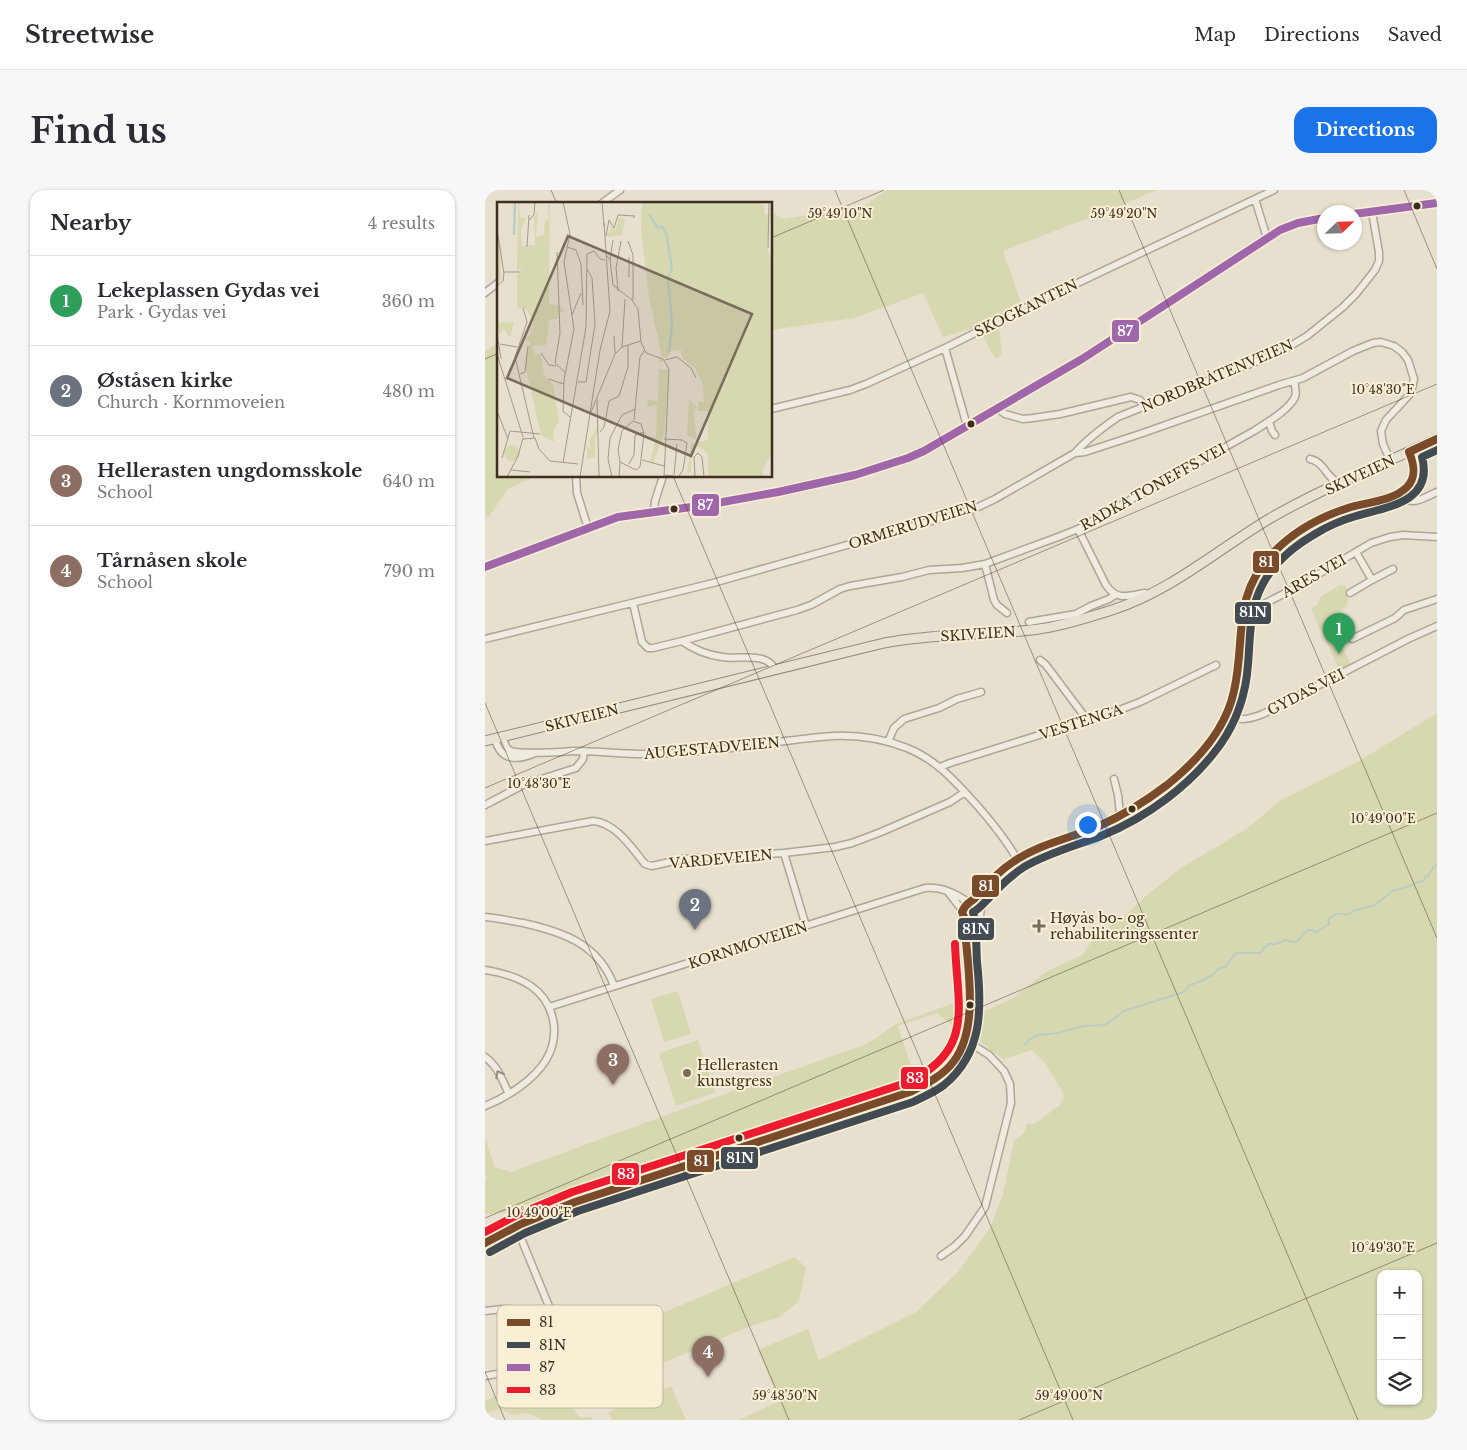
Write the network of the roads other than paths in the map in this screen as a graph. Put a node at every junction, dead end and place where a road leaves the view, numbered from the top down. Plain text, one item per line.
1 (619, 190) edge
2 (1274, 190) edge
3 (1255, 199) junction
4 (604, 202) edge
5 (1437, 203) edge
6 (1372, 212) junction
7 (1362, 213) edge
8 (1317, 220) edge
9 (1267, 238) junction
10 (497, 284) edge
11 (485, 293) edge
12 (945, 348) junction
13 (1294, 381) junction
14 (1144, 406) junction
15 (997, 408) junction
16 (773, 409) edge
17 (1269, 421) junction
18 (967, 426) junction
19 (1275, 435) dead end
20 (1437, 439) edge
21 (1409, 452) junction
22 (1075, 453) junction
23 (1310, 459) dead end
24 (1391, 460) junction
25 (576, 478) edge
26 (662, 478) edge
27 (1340, 483) junction
28 (1399, 492) junction
29 (1437, 492) edge
30 (654, 512) junction
31 (589, 528) junction
32 (1077, 529) junction
33 (1437, 537) edge
34 (1356, 552) junction
35 (985, 564) junction
36 (485, 568) edge
37 (1393, 569) dead end
38 (1372, 580) junction
39 (1350, 593) dead end
40 (1115, 595) junction
41 (1149, 596) junction
42 (1437, 598) edge
43 (633, 604) junction
44 (1244, 607) junction
45 (1007, 613) dead end
46 (1029, 622) dead end
47 (1437, 626) edge
48 (485, 638) edge
49 (1352, 639) dead end
50 (682, 641) junction
51 (1040, 660) dead end
52 (1217, 665) dead end
53 (775, 670) junction
54 (981, 692) dead end
55 (1227, 714) junction
56 (1088, 721) junction
57 (499, 738) junction
58 (485, 741) edge
59 (888, 742) junction
60 (584, 751) junction
61 (940, 767) junction
62 (1115, 779) dead end
63 (965, 792) junction
64 (485, 805) edge
65 (1120, 815) junction
66 (485, 841) edge
67 (783, 853) junction
68 (1017, 859) junction
69 (988, 886) junction
70 (947, 891) junction
71 (970, 902) junction
72 (981, 908) junction
73 (963, 913) junction
74 (485, 917) edge
75 (976, 920) junction
76 (806, 926) junction
77 (965, 944) junction
78 (485, 970) edge
79 (614, 986) junction
80 (549, 1007) junction
81 (965, 1040) junction
82 (485, 1058) edge
83 (509, 1094) junction
84 (485, 1106) edge
85 (516, 1226) junction
86 (485, 1243) edge
87 (941, 1256) dead end
88 (548, 1305) edge

1 - 4 street
2 - 3 street, SKOGKANTEN
3 - 9 street
3 - 12 street, SKOGKANTEN
5 - 6 street
6 - 7 street
6 - 14 street, NORDBRÅTENVEIEN
8 - 9 street
9 - 15 street
10 - 11 street
12 - 16 street, SKOGKANTEN
12 - 18 street
13 - 17 street, RADKA TONEFFS VEI
13 - 22 street, ORMERUDVEIEN
13 - 24 street, ORMERUDVEIEN
14 - 15 street
14 - 22 street, NORDBRÅTENVEIEN
15 - 18 street
17 - 19 street
17 - 32 street, RADKA TONEFFS VEI
18 - 30 street
20 - 21 main road, SKIVEIEN
21 - 24 main road, SKIVEIEN
21 - 28 street
22 - 43 street, ORMERUDVEIEN
23 - 27 street
24 - 27 main road, SKIVEIEN
25 - 31 street
26 - 30 street
27 - 41 main road, SKIVEIEN
28 - 29 street
28 - 44 street
30 - 31 street
31 - 36 street
32 - 35 street, RADKA TONEFFS VEI
32 - 40 street
33 - 34 street, ARES VEI
34 - 38 street, ARES VEI
34 - 44 street, ARES VEI
35 - 45 street
35 - 50 street, RADKA TONEFFS VEI
37 - 38 street
38 - 39 street
40 - 41 street
40 - 46 street
41 - 53 main road, SKIVEIEN
42 - 49 street
43 - 48 street, ORMERUDVEIEN
43 - 50 street, RADKA TONEFFS VEI
44 - 55 street
47 - 55 street, GYDAS VEI
50 - 53 street
51 - 56 street
52 - 56 street, VESTENGA
53 - 57 main road, SKIVEIEN
54 - 59 street
55 - 65 street
56 - 61 street, VESTENGA
57 - 58 main road, SKIVEIEN
57 - 60 street, AUGESTADVEIEN
59 - 60 street, AUGESTADVEIEN
59 - 61 street, AUGESTADVEIEN
60 - 64 street
61 - 63 street, AUGESTADVEIEN
62 - 65 street
63 - 67 street, VARDEVEIEN
63 - 68 street, AUGESTADVEIEN
65 - 68 street
66 - 67 street, VARDEVEIEN
67 - 76 street
68 - 69 street
69 - 71 street
69 - 72 street
70 - 71 street, KORNMOVEIEN
70 - 73 street
70 - 76 street, KORNMOVEIEN
71 - 72 street
71 - 73 street
72 - 75 street
73 - 75 street
73 - 77 street
74 - 79 street
75 - 77 street
76 - 79 street, KORNMOVEIEN
77 - 81 street
78 - 80 street
79 - 80 street, KORNMOVEIEN
80 - 83 street
81 - 85 street
81 - 87 street
83 -> 82 street
83 - 84 street
85 - 86 street
85 - 88 street

